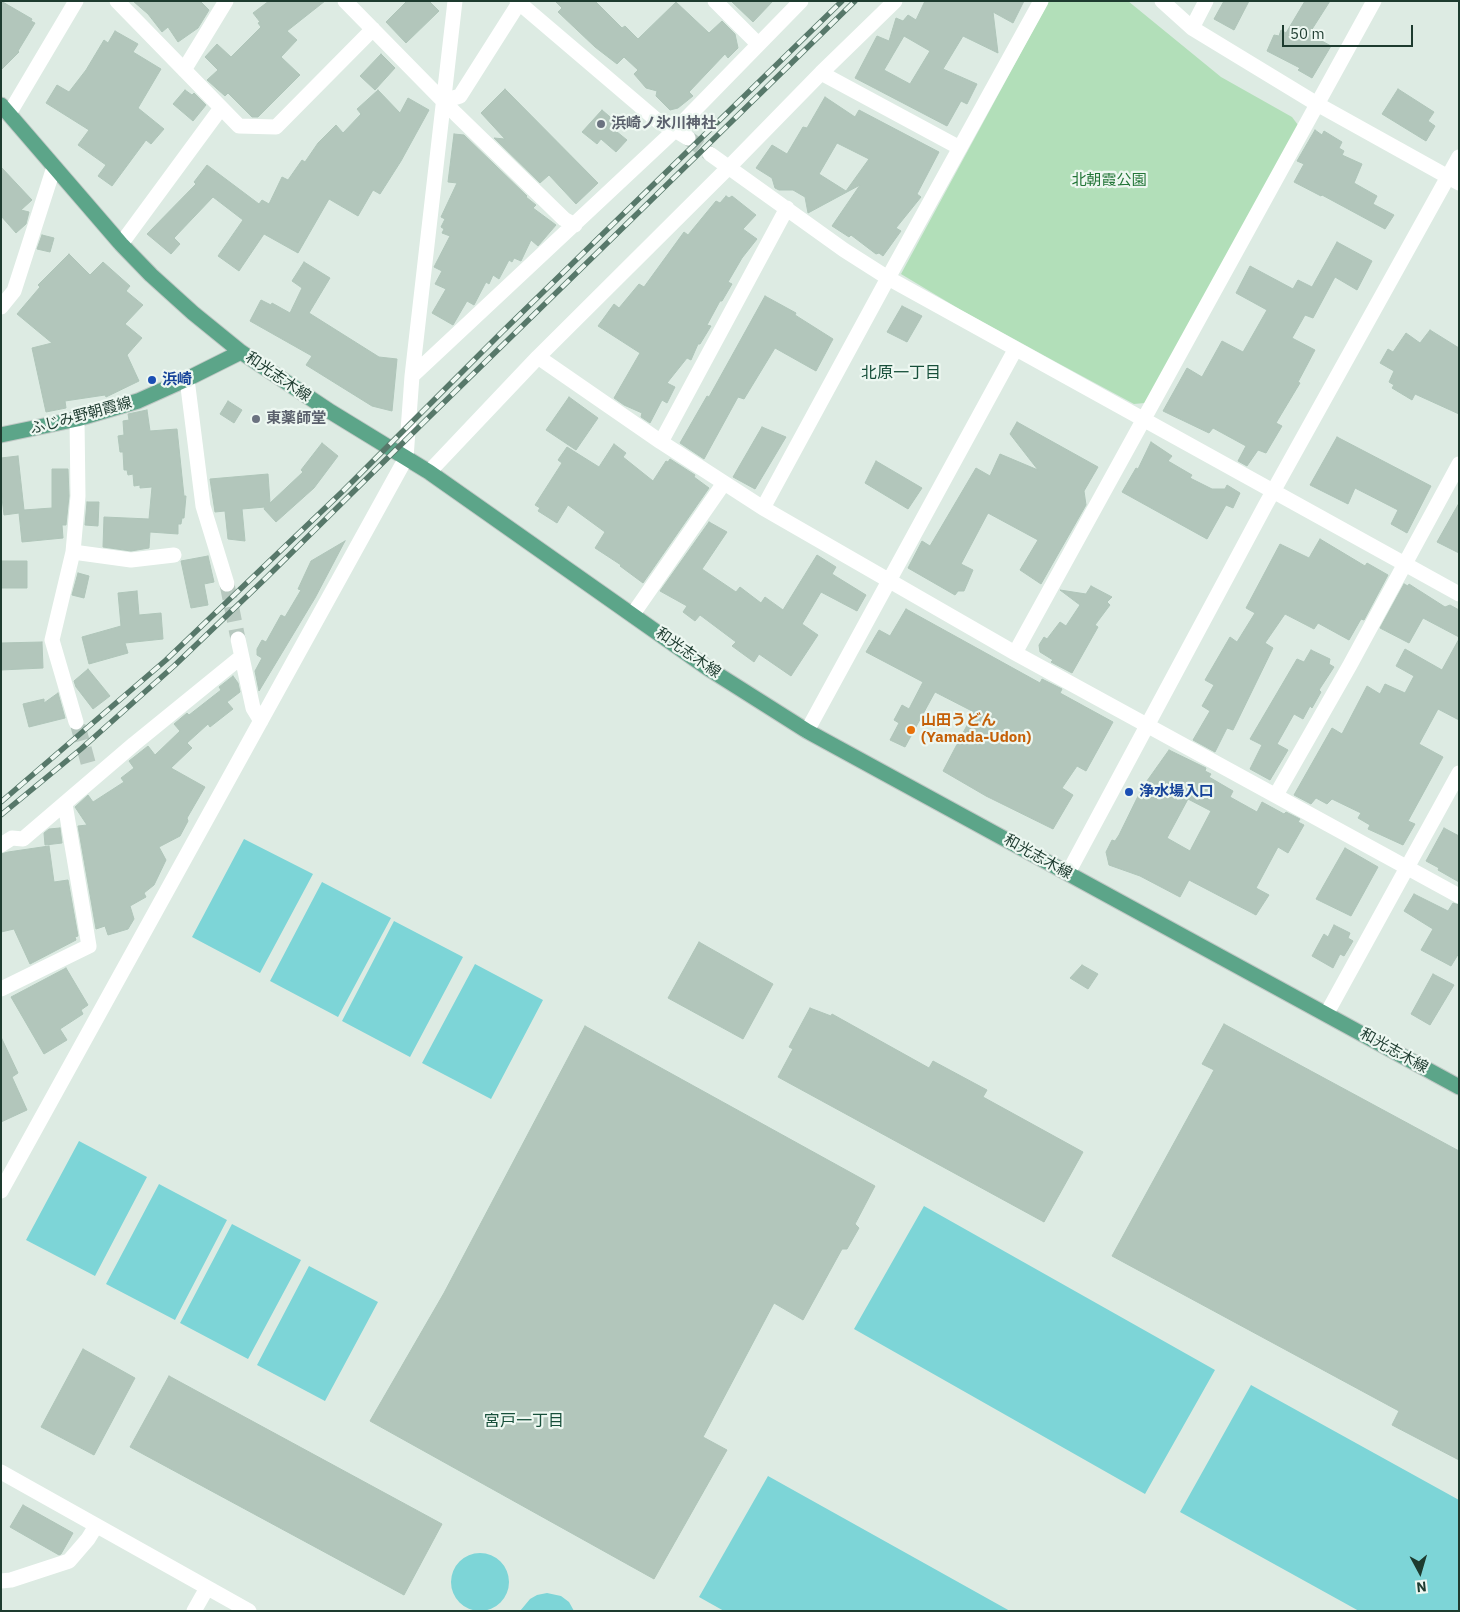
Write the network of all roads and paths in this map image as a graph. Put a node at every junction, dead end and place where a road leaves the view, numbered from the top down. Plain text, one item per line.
1 (76, 1) edge
2 (117, 1) edge
3 (226, 1) edge
4 (345, 1) edge
5 (455, 1) edge
6 (715, 1) edge
7 (801, 1) edge
8 (895, 1) edge
9 (1041, 1) edge
10 (1162, 1) edge
11 (1206, 1) edge
12 (1374, 1) edge
13 (518, 2) edge
14 (1192, 28) junction
15 (373, 29) junction
16 (758, 44) junction
17 (184, 70) junction
18 (821, 73) junction
19 (444, 101) junction
20 (1317, 104) junction
21 (221, 108) junction
22 (5, 109) edge
23 (681, 134) junction
24 (960, 148) junction
25 (710, 154) tunnel mouth
26 (1459, 157) edge
27 (54, 166) junction
28 (729, 167) junction
29 (1454, 180) edge
30 (787, 208) junction
31 (575, 225) junction
32 (121, 244) junction
33 (888, 278) junction
34 (1, 307) edge
35 (1015, 350) junction
36 (241, 352) junction
37 (538, 357) junction
38 (412, 376) junction
39 (187, 379) junction
40 (77, 419) junction
41 (1144, 421) junction
42 (1, 436) edge
43 (661, 442) junction
44 (406, 458) junction
45 (1459, 464) edge
46 (429, 472) junction
47 (724, 483) junction
48 (1273, 491) junction
49 (764, 508) junction
50 (73, 552) junction
51 (174, 555) dead end
52 (1404, 564) junction
53 (888, 580) junction
54 (227, 584) tunnel mouth
55 (1459, 594) edge
56 (633, 614) junction
57 (238, 640) tunnel mouth
58 (1015, 653) junction
59 (241, 657) junction
60 (262, 721) junction
61 (76, 722) tunnel mouth
62 (1146, 725) junction
63 (807, 732) junction
64 (1459, 773) edge
65 (1276, 795) junction
66 (65, 804) junction
67 (1, 845) edge
68 (1406, 867) junction
69 (1068, 873) junction
70 (1459, 896) edge
71 (1, 989) edge
72 (1327, 1014) junction
73 (1459, 1087) edge
74 (1, 1191) edge
75 (1, 1472) edge
76 (96, 1526) junction
77 (1, 1581) edge
78 (207, 1588) junction
79 (194, 1611) edge
80 (249, 1611) edge

1 - 22 street
2 - 17 street
3 - 17 street
4 - 15 street
5 - 19 street
6 - 16 street
7 - 16 street
8 - 18 street
9 - 24 street
10 - 14 street
11 - 14 street
12 - 20 street
13 - 19 street
13 - 23 street
14 - 20 street
15 - 19 street
15 - 21 street
16 - 23 street
17 - 21 street
18 - 24 street
18 - 28 street
19 - 31 street
19 - 38 street
20 - 29 street
20 - 41 street
21 - 32 street
22 - 27 main road, 和光志木線
23 - 31 street
24 - 33 street
25 - 28 street
26 - 29 street
27 - 32 main road, 和光志木線
27 - 34 street
28 - 30 street
28 - 37 street
29 - 48 street
30 - 33 street
30 - 43 street
31 - 38 street
32 - 36 main road, 和光志木線
33 - 35 street
33 - 49 street
35 - 41 street
35 - 53 street
36 - 39 main road, ふじみ野朝霞線
36 - 44 main road, 和光志木線
37 - 43 street
37 - 46 street
38 - 44 street
39 - 40 main road, ふじみ野朝霞線
39 - 54 street
40 - 42 main road, ふじみ野朝霞線
40 - 50 street
41 - 48 street
41 - 58 street
43 - 47 street
44 - 46 main road, 和光志木線
44 - 60 street
45 - 52 street
46 - 56 main road, 和光志木線
47 - 49 street
47 - 56 street
48 - 52 street
48 - 62 street
49 - 53 street
50 - 51 street
50 - 61 street
52 - 55 street
52 - 65 street
53 - 58 street
53 - 63 street
56 - 63 main road, 和光志木線
57 - 59 street
58 - 62 street
59 - 60 street
59 - 66 street
60 - 74 street
62 - 65 street
62 - 69 street
63 - 69 main road, 和光志木線
64 - 68 street
65 - 68 street
66 - 67 street
66 - 71 street
68 - 70 street
68 - 72 street
69 - 72 main road, 和光志木線
72 - 73 main road, 和光志木線
75 - 76 street
76 - 77 street
76 - 78 street
78 - 79 street
78 - 80 street

